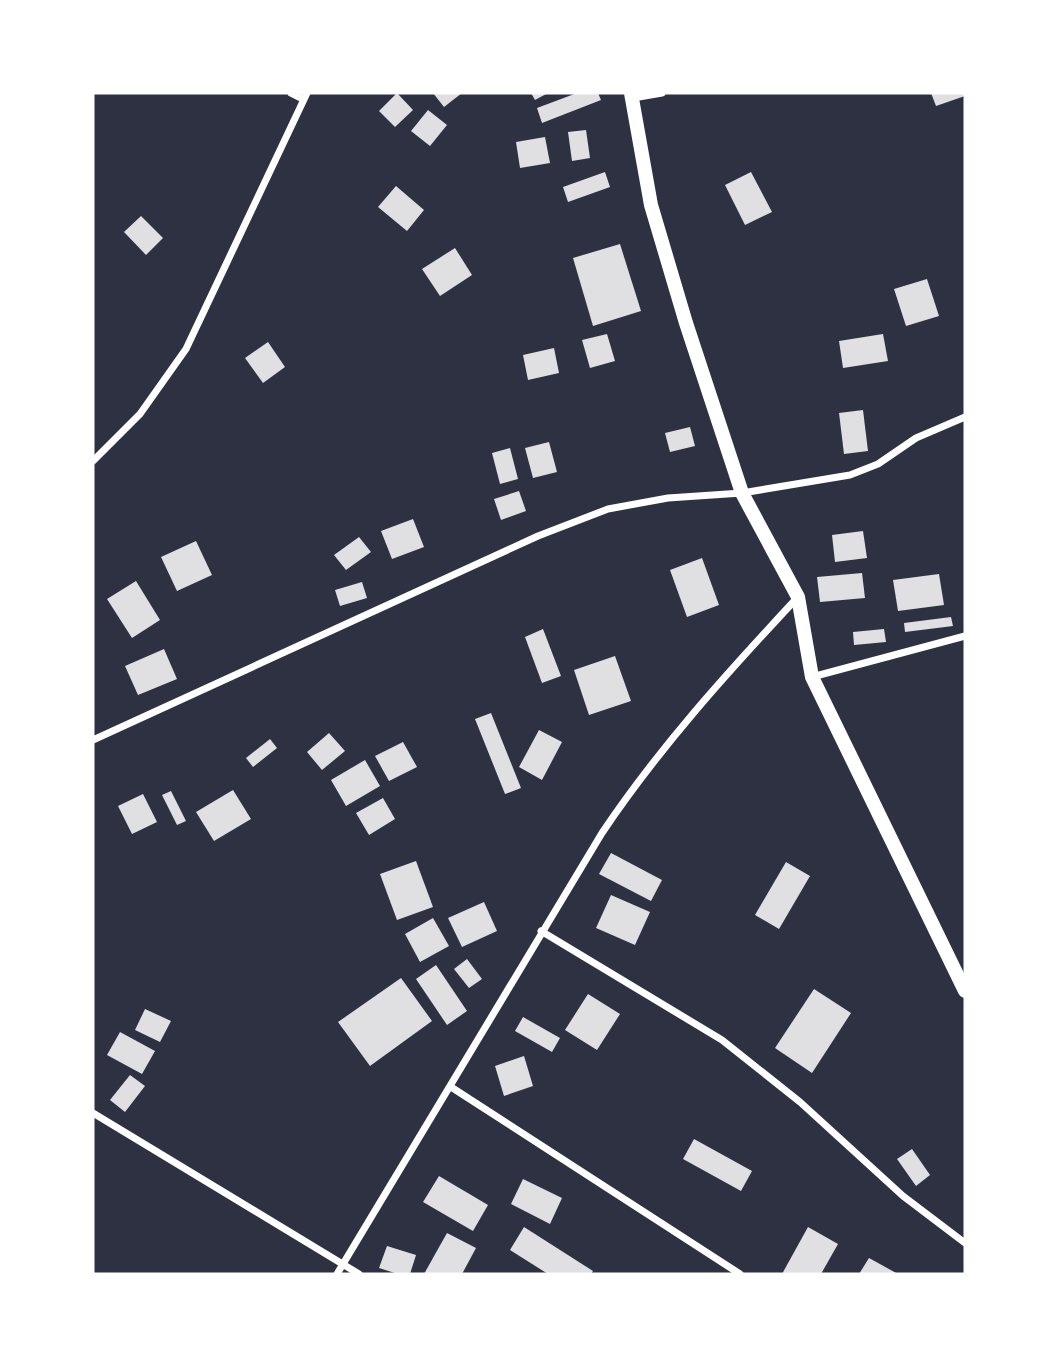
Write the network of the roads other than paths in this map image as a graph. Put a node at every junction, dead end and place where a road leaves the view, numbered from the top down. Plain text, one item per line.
1 (291, 93) edge
2 (662, 93) edge
3 (632, 95) edge
4 (305, 96) edge
5 (965, 417) edge
6 (93, 461) edge
7 (742, 493) junction
8 (798, 597) junction
9 (965, 636) edge
10 (812, 677) junction
11 (93, 740) edge
12 (541, 931) junction
13 (965, 991) edge
14 (451, 1087) junction
15 (93, 1113) edge
16 (965, 1243) edge
17 (343, 1265) junction
18 (337, 1274) edge
19 (359, 1274) edge
20 (740, 1274) edge

1 - 4 street
2 - 3 street
3 - 7 main road
4 - 6 street
5 - 7 street
7 - 8 main road
7 - 11 street
8 - 10 main road
8 - 12 street
9 - 10 street
10 - 13 main road
12 - 14 street
12 - 16 street
14 - 17 street
14 - 20 street
15 - 17 street
17 - 18 street
17 - 19 street

